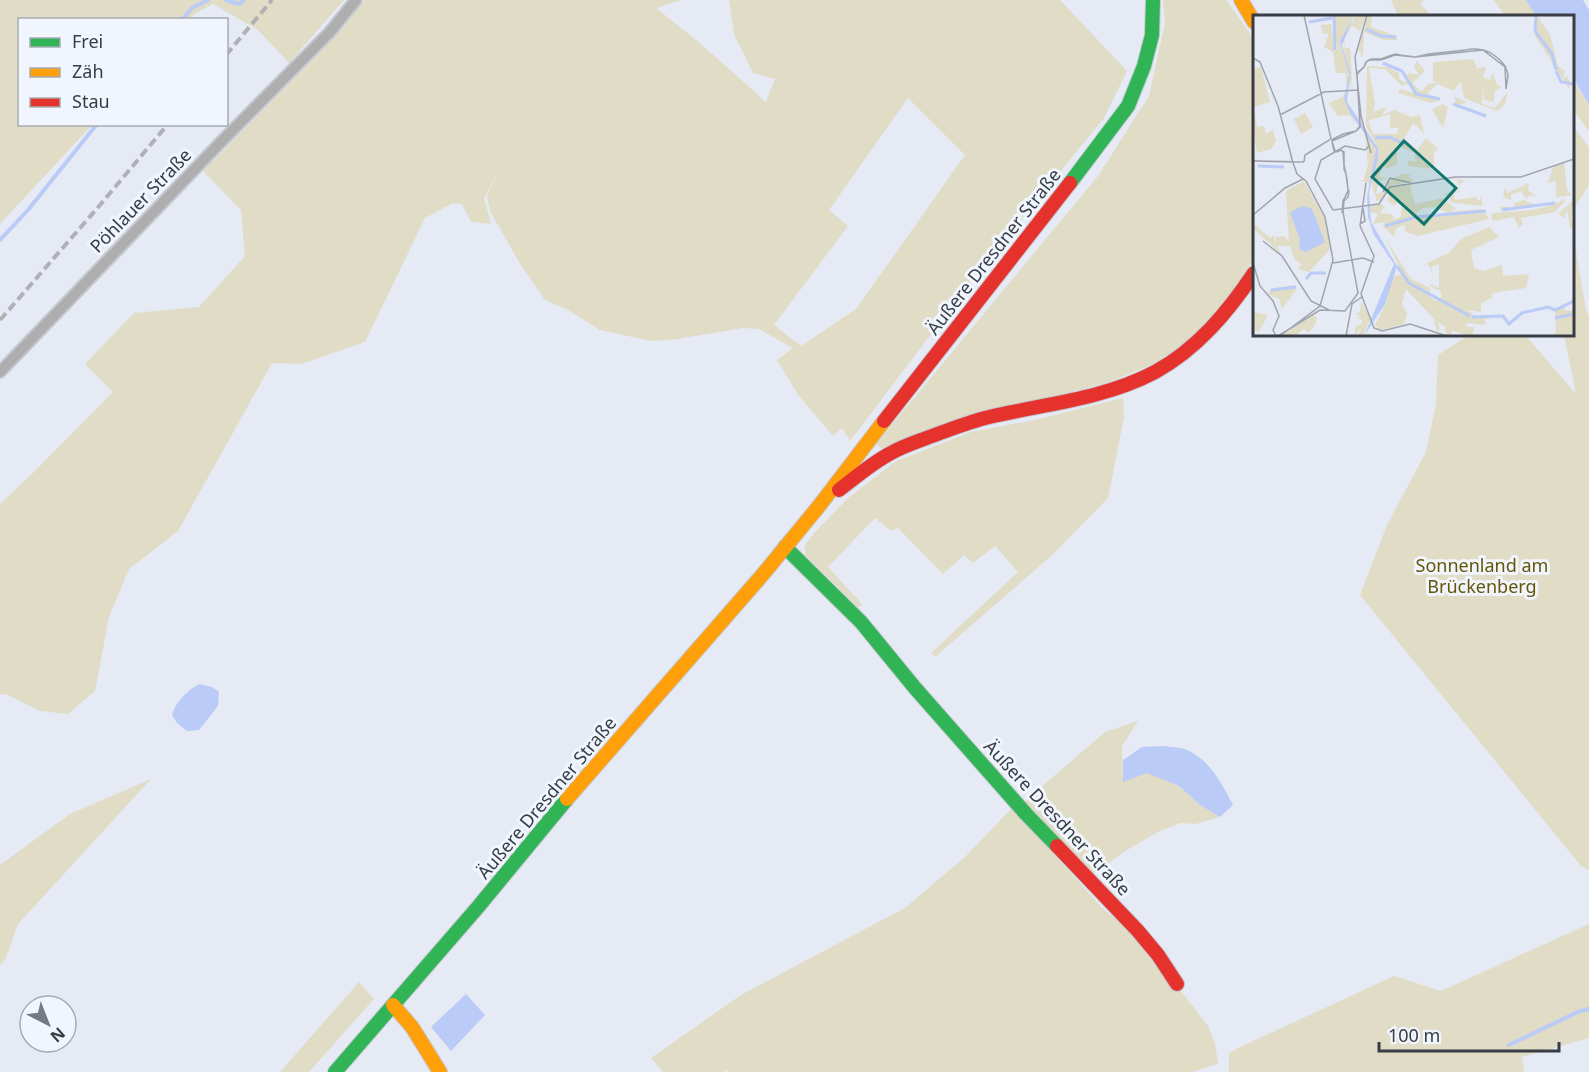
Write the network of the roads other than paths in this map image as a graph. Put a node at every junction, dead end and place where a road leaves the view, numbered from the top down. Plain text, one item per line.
1 (356, 0) edge
2 (1153, 0) edge
3 (1241, 0) edge
4 (1253, 20) edge
5 (1253, 275) edge
6 (0, 372) edge
7 (868, 441) junction
8 (887, 455) junction
9 (819, 506) junction
10 (785, 547) junction
11 (1177, 984) dead end
12 (393, 1005) junction
13 (335, 1072) edge
14 (440, 1072) edge

1 - 6 street, Pöhlauer Straße
2 - 7 main road, Äußere Dresdner Straße
3 - 4 main road
5 - 8 main road, Äußere Dresdner Straße
7 - 8 main road
7 - 9 main road, Äußere Dresdner Straße
8 - 9 main road, Äußere Dresdner Straße
9 - 10 main road, Äußere Dresdner Straße
10 - 11 main road, Äußere Dresdner Straße
10 - 12 main road, Äußere Dresdner Straße
12 - 13 main road, Äußere Dresdner Straße
12 - 14 main road

